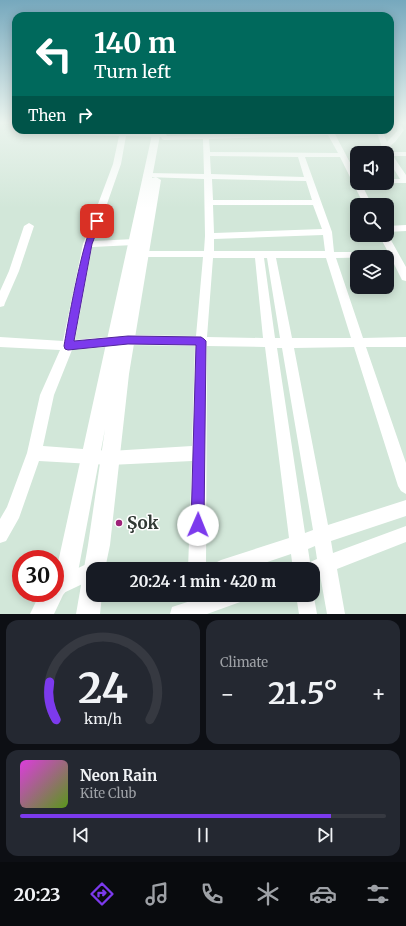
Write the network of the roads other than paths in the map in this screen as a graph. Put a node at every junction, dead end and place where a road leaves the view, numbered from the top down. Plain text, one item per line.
1 (120, 151) edge
2 (157, 151) edge
3 (206, 151) edge
4 (339, 151) edge
5 (394, 151) edge
6 (206, 154) junction
7 (406, 154) edge
8 (301, 155) junction
9 (342, 155) junction
10 (394, 161) edge
11 (350, 170) edge
12 (152, 175) junction
13 (208, 177) junction
14 (309, 179) junction
15 (394, 181) edge
16 (406, 181) edge
17 (317, 202) junction
18 (209, 203) junction
19 (29, 226) dead end
20 (406, 228) edge
21 (394, 229) edge
22 (327, 232) junction
23 (210, 236) junction
24 (88, 244) junction
25 (138, 248) junction
26 (265, 254) junction
27 (209, 255) junction
28 (330, 255) junction
29 (350, 255) edge
30 (394, 255) edge
31 (406, 277) edge
32 (0, 303) edge
33 (121, 340) junction
34 (201, 341) junction
35 (0, 342) edge
36 (358, 342) junction
37 (406, 342) edge
38 (270, 343) junction
39 (287, 343) junction
40 (68, 346) junction
41 (199, 452) junction
42 (34, 453) junction
43 (91, 456) junction
44 (110, 458) junction
45 (406, 486) edge
46 (406, 508) edge
47 (406, 534) edge
48 (0, 535) edge
49 (322, 536) junction
50 (298, 544) junction
51 (96, 562) edge
52 (197, 562) edge
53 (243, 562) edge
54 (301, 562) edge
55 (320, 566) edge
56 (86, 574) edge
57 (64, 576) edge
58 (64, 584) edge
59 (48, 602) edge
60 (54, 602) edge
61 (90, 602) edge
62 (220, 602) edge
63 (307, 602) edge
64 (198, 611) edge
65 (42, 614) edge
66 (55, 614) edge
67 (88, 614) edge
68 (179, 614) edge
69 (308, 614) edge
70 (336, 614) edge

1 - 24 street
2 - 12 main road
3 - 6 street
4 - 9 street
5 - 7 street
6 - 8 street
6 - 13 street
8 - 9 street
8 - 14 street
9 - 11 street
10 - 16 street
12 - 13 street
12 - 25 main road
13 - 14 street
13 - 18 street
14 - 17 street
15 - 16 street
17 - 18 street
17 - 22 street
18 - 23 street
19 - 32 street
20 - 21 street
22 - 23 street
22 - 28 street
23 - 27 street
24 - 25 street
24 - 40 street
25 - 27 street
25 - 33 main road
26 - 27 street
26 - 28 street
26 - 38 street
26 - 39 street
27 - 34 street
28 - 29 street
28 - 36 street
30 - 31 street
33 - 34 street
33 - 40 street
33 - 43 main road
33 - 44 main road
34 - 38 street
34 - 41 street
35 - 40 street
36 - 37 street
36 - 39 street
36 - 45 street
38 - 39 street
38 - 50 street
39 - 49 street
40 - 42 street
41 - 44 street
41 - 52 street
42 - 43 street
42 - 48 street
43 - 44 street
43 - 57 main road
44 - 51 main road
46 - 49 street
47 - 55 street
49 - 50 street
49 - 55 street
50 - 53 street
50 - 54 street
55 - 70 street
56 - 58 street
59 - 65 main road
60 - 66 street
61 - 67 main road
62 - 64 street
63 - 69 street
64 - 68 street

